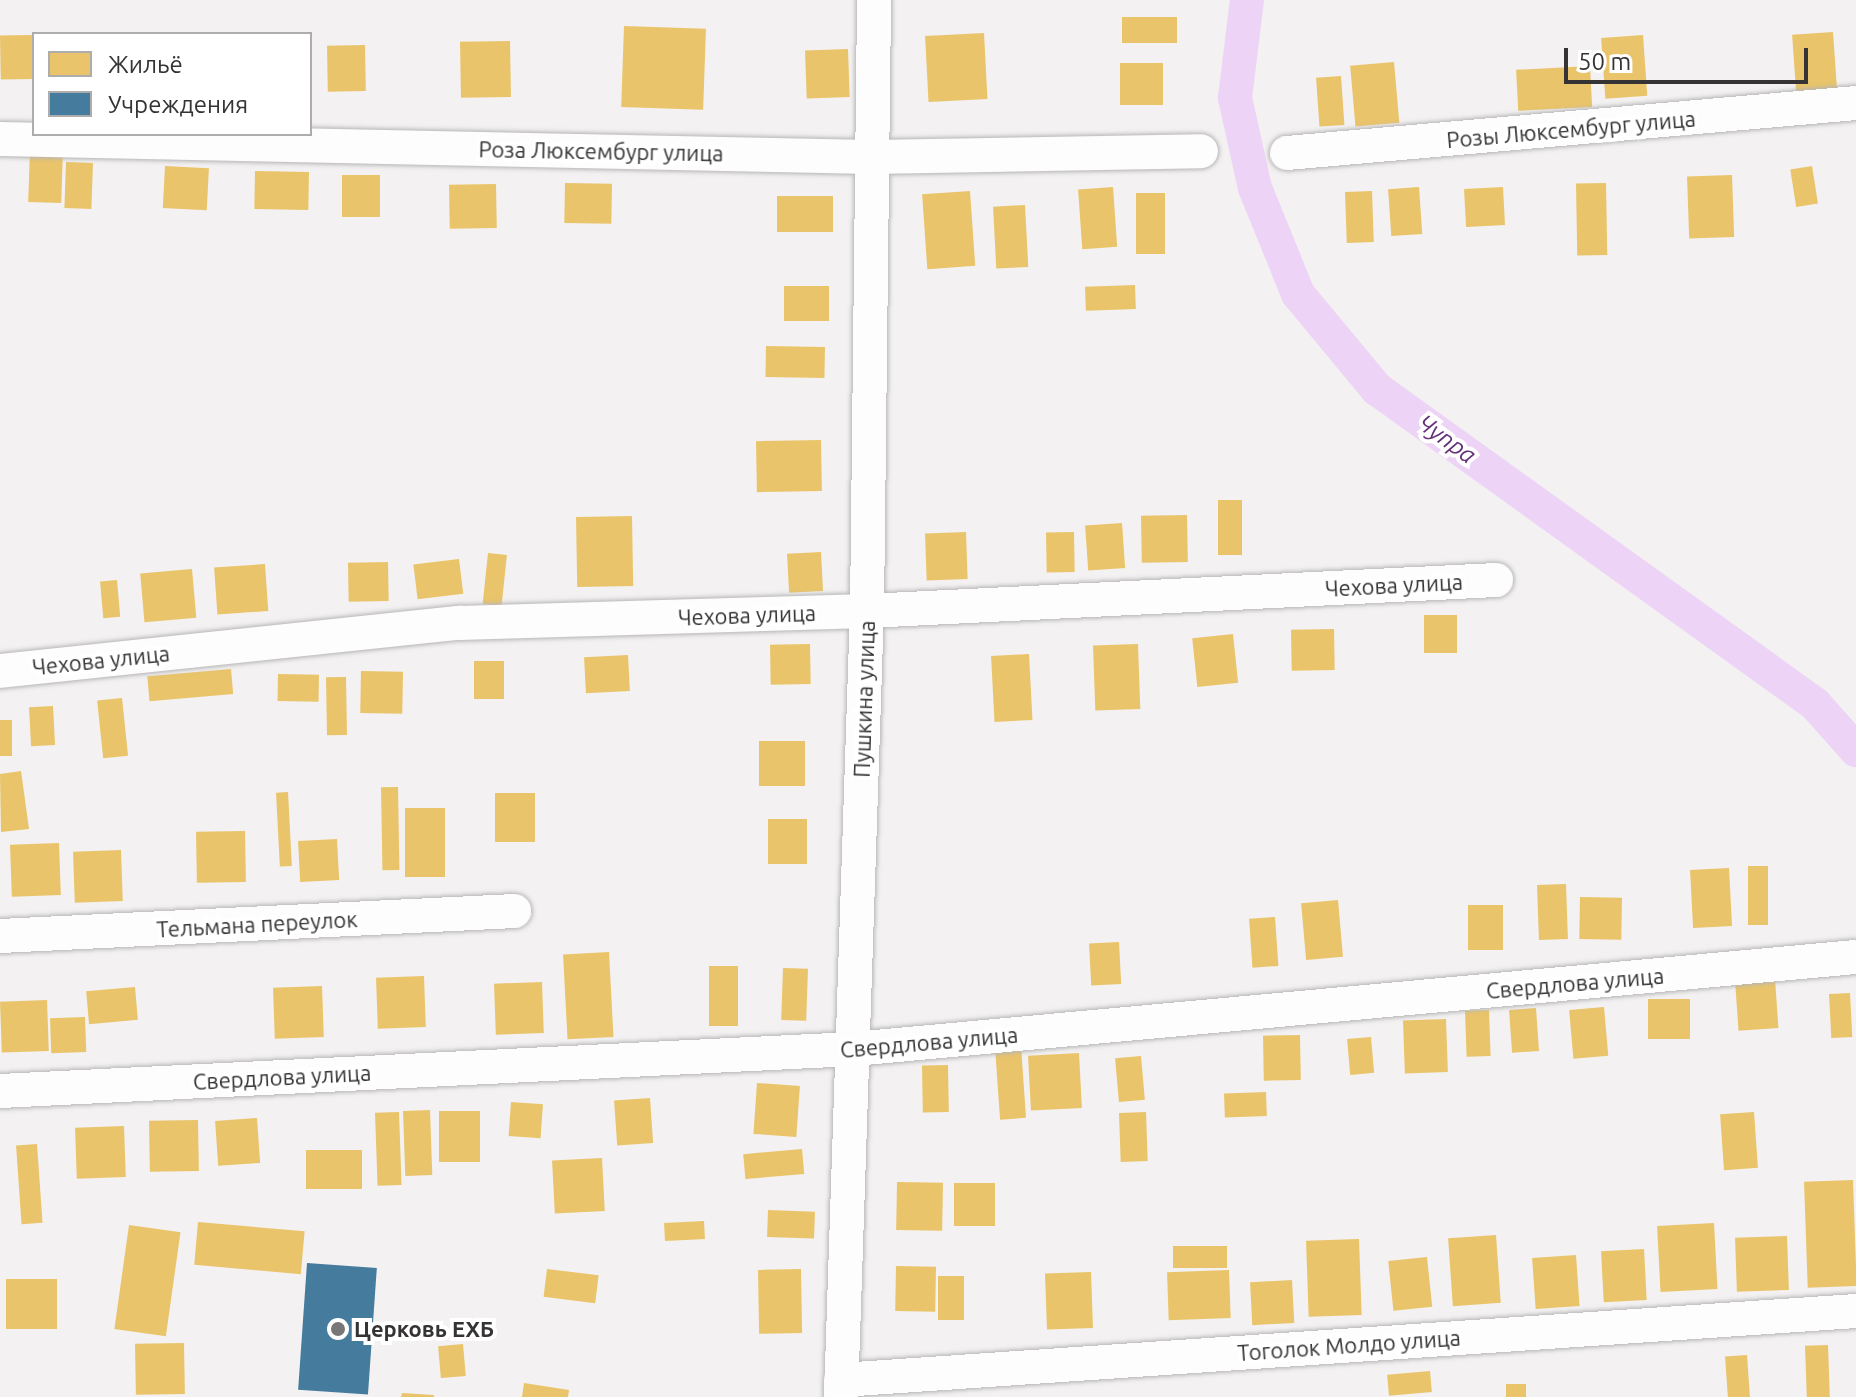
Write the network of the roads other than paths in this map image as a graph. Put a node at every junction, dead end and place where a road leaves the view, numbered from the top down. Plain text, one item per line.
1 (874, 0) edge
2 (1856, 103) edge
3 (0, 139) edge
4 (1201, 151) dead end
5 (1287, 153) dead end
6 (871, 157) junction
7 (1496, 580) dead end
8 (867, 611) junction
9 (0, 671) edge
10 (514, 911) dead end
11 (0, 936) edge
12 (1856, 957) edge
13 (854, 1049) junction
14 (0, 1091) edge
15 (1856, 1311) edge
16 (841, 1388) edge

1 - 6 street, Пушкина улица
2 - 5 street, Розы Люксембург улица
3 - 6 street, Роза Люксембург улица
4 - 6 street, Роза Люксембург улица
6 - 8 street, Пушкина улица
7 - 8 street, Чехова улица
8 - 9 street, Чехова улица
8 - 13 street, Пушкина улица
10 - 11 street, Тельмана переулок
12 - 13 street, Свердлова улица
13 - 14 street, Свердлова улица
13 - 16 street, Пушкина улица
15 - 16 street, Тоголок Молдо улица

